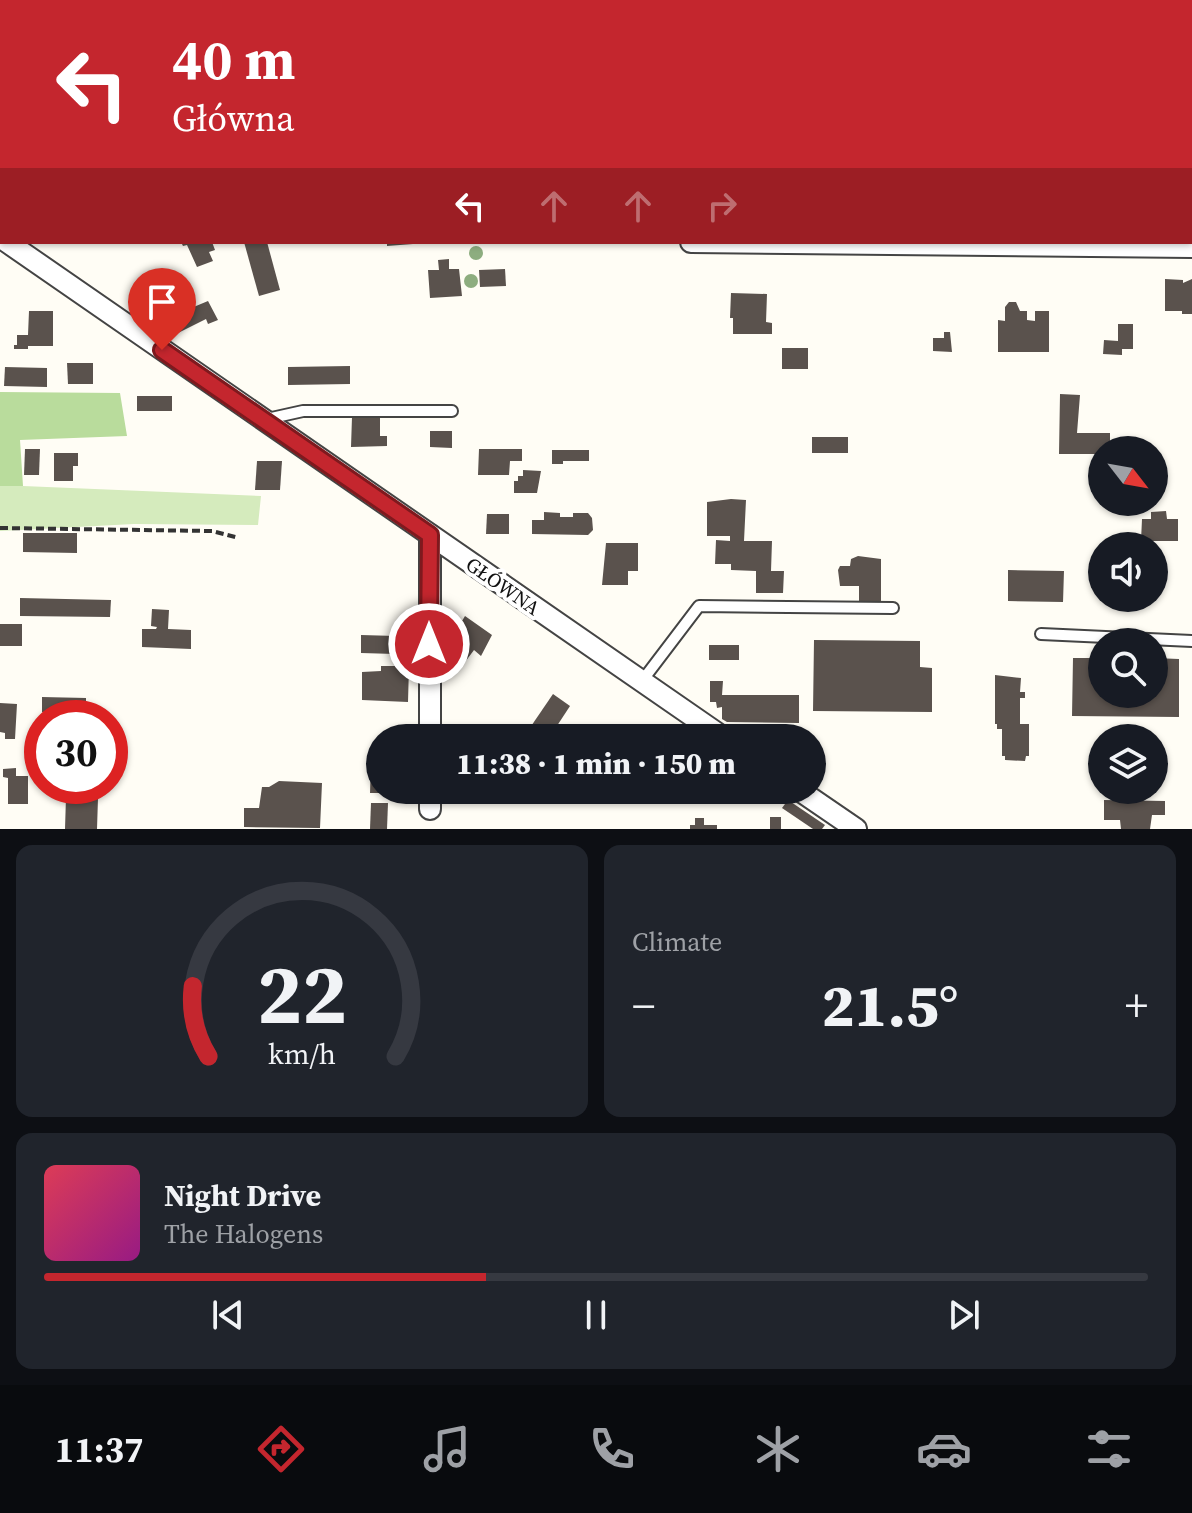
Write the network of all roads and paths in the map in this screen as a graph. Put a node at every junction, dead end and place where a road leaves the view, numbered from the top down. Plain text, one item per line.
1 (10, 244) edge
2 (891, 244) edge
3 (1192, 247) edge
4 (452, 411) dead end
5 (264, 420) junction
6 (0, 528) edge
7 (430, 535) junction
8 (239, 538) dead end
9 (893, 608) dead end
10 (1041, 634) dead end
11 (1192, 641) edge
12 (642, 681) junction
13 (430, 724) edge
14 (704, 724) edge
15 (819, 804) edge
16 (856, 829) edge

1 - 5 street, GŁÓWNA
2 - 3 street
4 - 5 lane
5 - 7 street, GŁÓWNA
6 - 8 path
7 - 12 street, GŁÓWNA
7 - 13 street
9 - 12 lane
10 - 11 lane
12 - 14 street, GŁÓWNA
15 - 16 street

